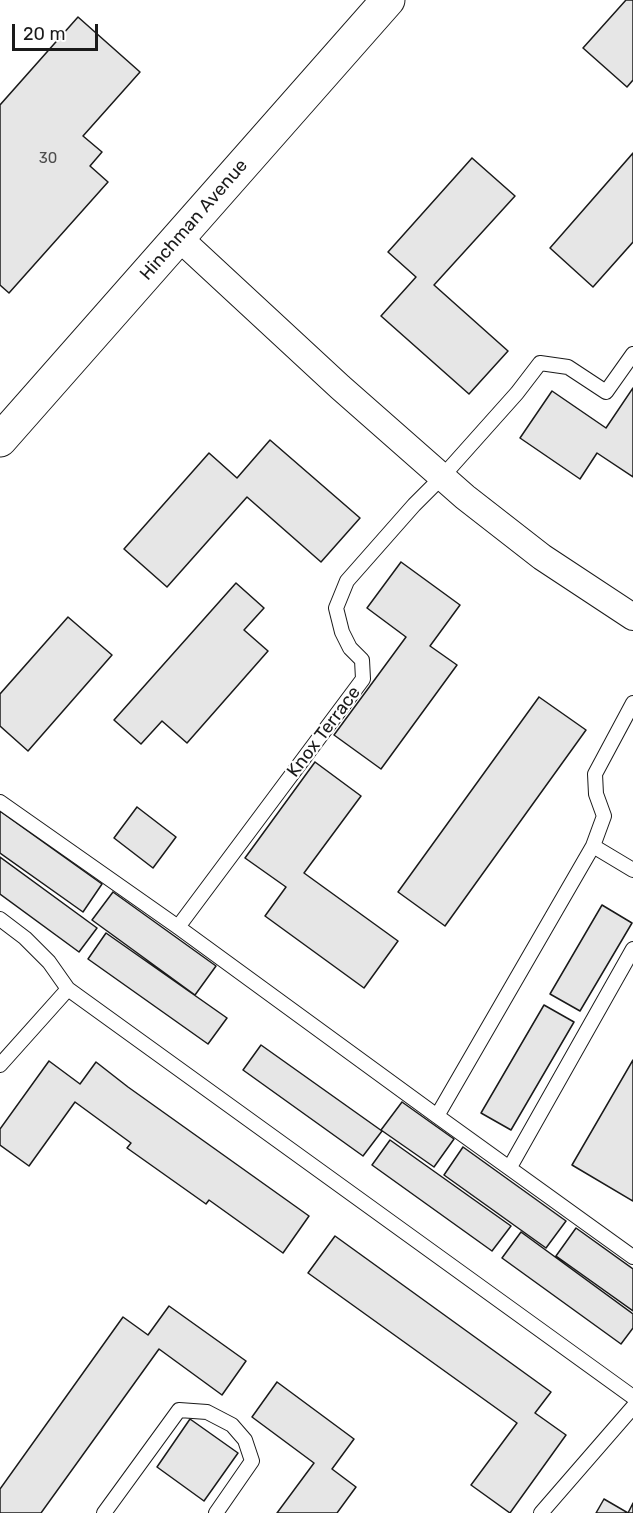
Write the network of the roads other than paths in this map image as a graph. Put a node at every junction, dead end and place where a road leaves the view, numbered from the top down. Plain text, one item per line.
1 (388, 0) edge
2 (178, 237) junction
3 (633, 354) edge
4 (0, 440) edge
5 (442, 477) junction
6 (633, 617) edge
7 (633, 703) edge
8 (0, 802) edge
9 (593, 846) junction
10 (633, 870) edge
11 (0, 919) edge
12 (178, 927) junction
13 (633, 949) edge
14 (68, 989) junction
15 (0, 1065) edge
16 (437, 1116) junction
17 (510, 1167) junction
18 (633, 1257) edge
19 (633, 1397) edge
20 (633, 1407) edge
21 (104, 1513) edge
22 (216, 1513) edge
23 (541, 1513) edge

1 - 2 street, Hinchman Avenue
2 - 4 street, Hinchman Avenue
2 - 5 street
3 - 5 lane, Knox Terrace
5 - 6 street
5 - 12 lane, Knox Terrace
7 - 9 lane
8 - 12 lane
9 - 10 lane
9 - 16 lane
11 - 14 lane
12 - 16 lane
13 - 17 lane
14 - 15 lane
14 - 19 lane
16 - 17 lane
17 - 18 lane
20 - 23 lane
21 - 22 lane

